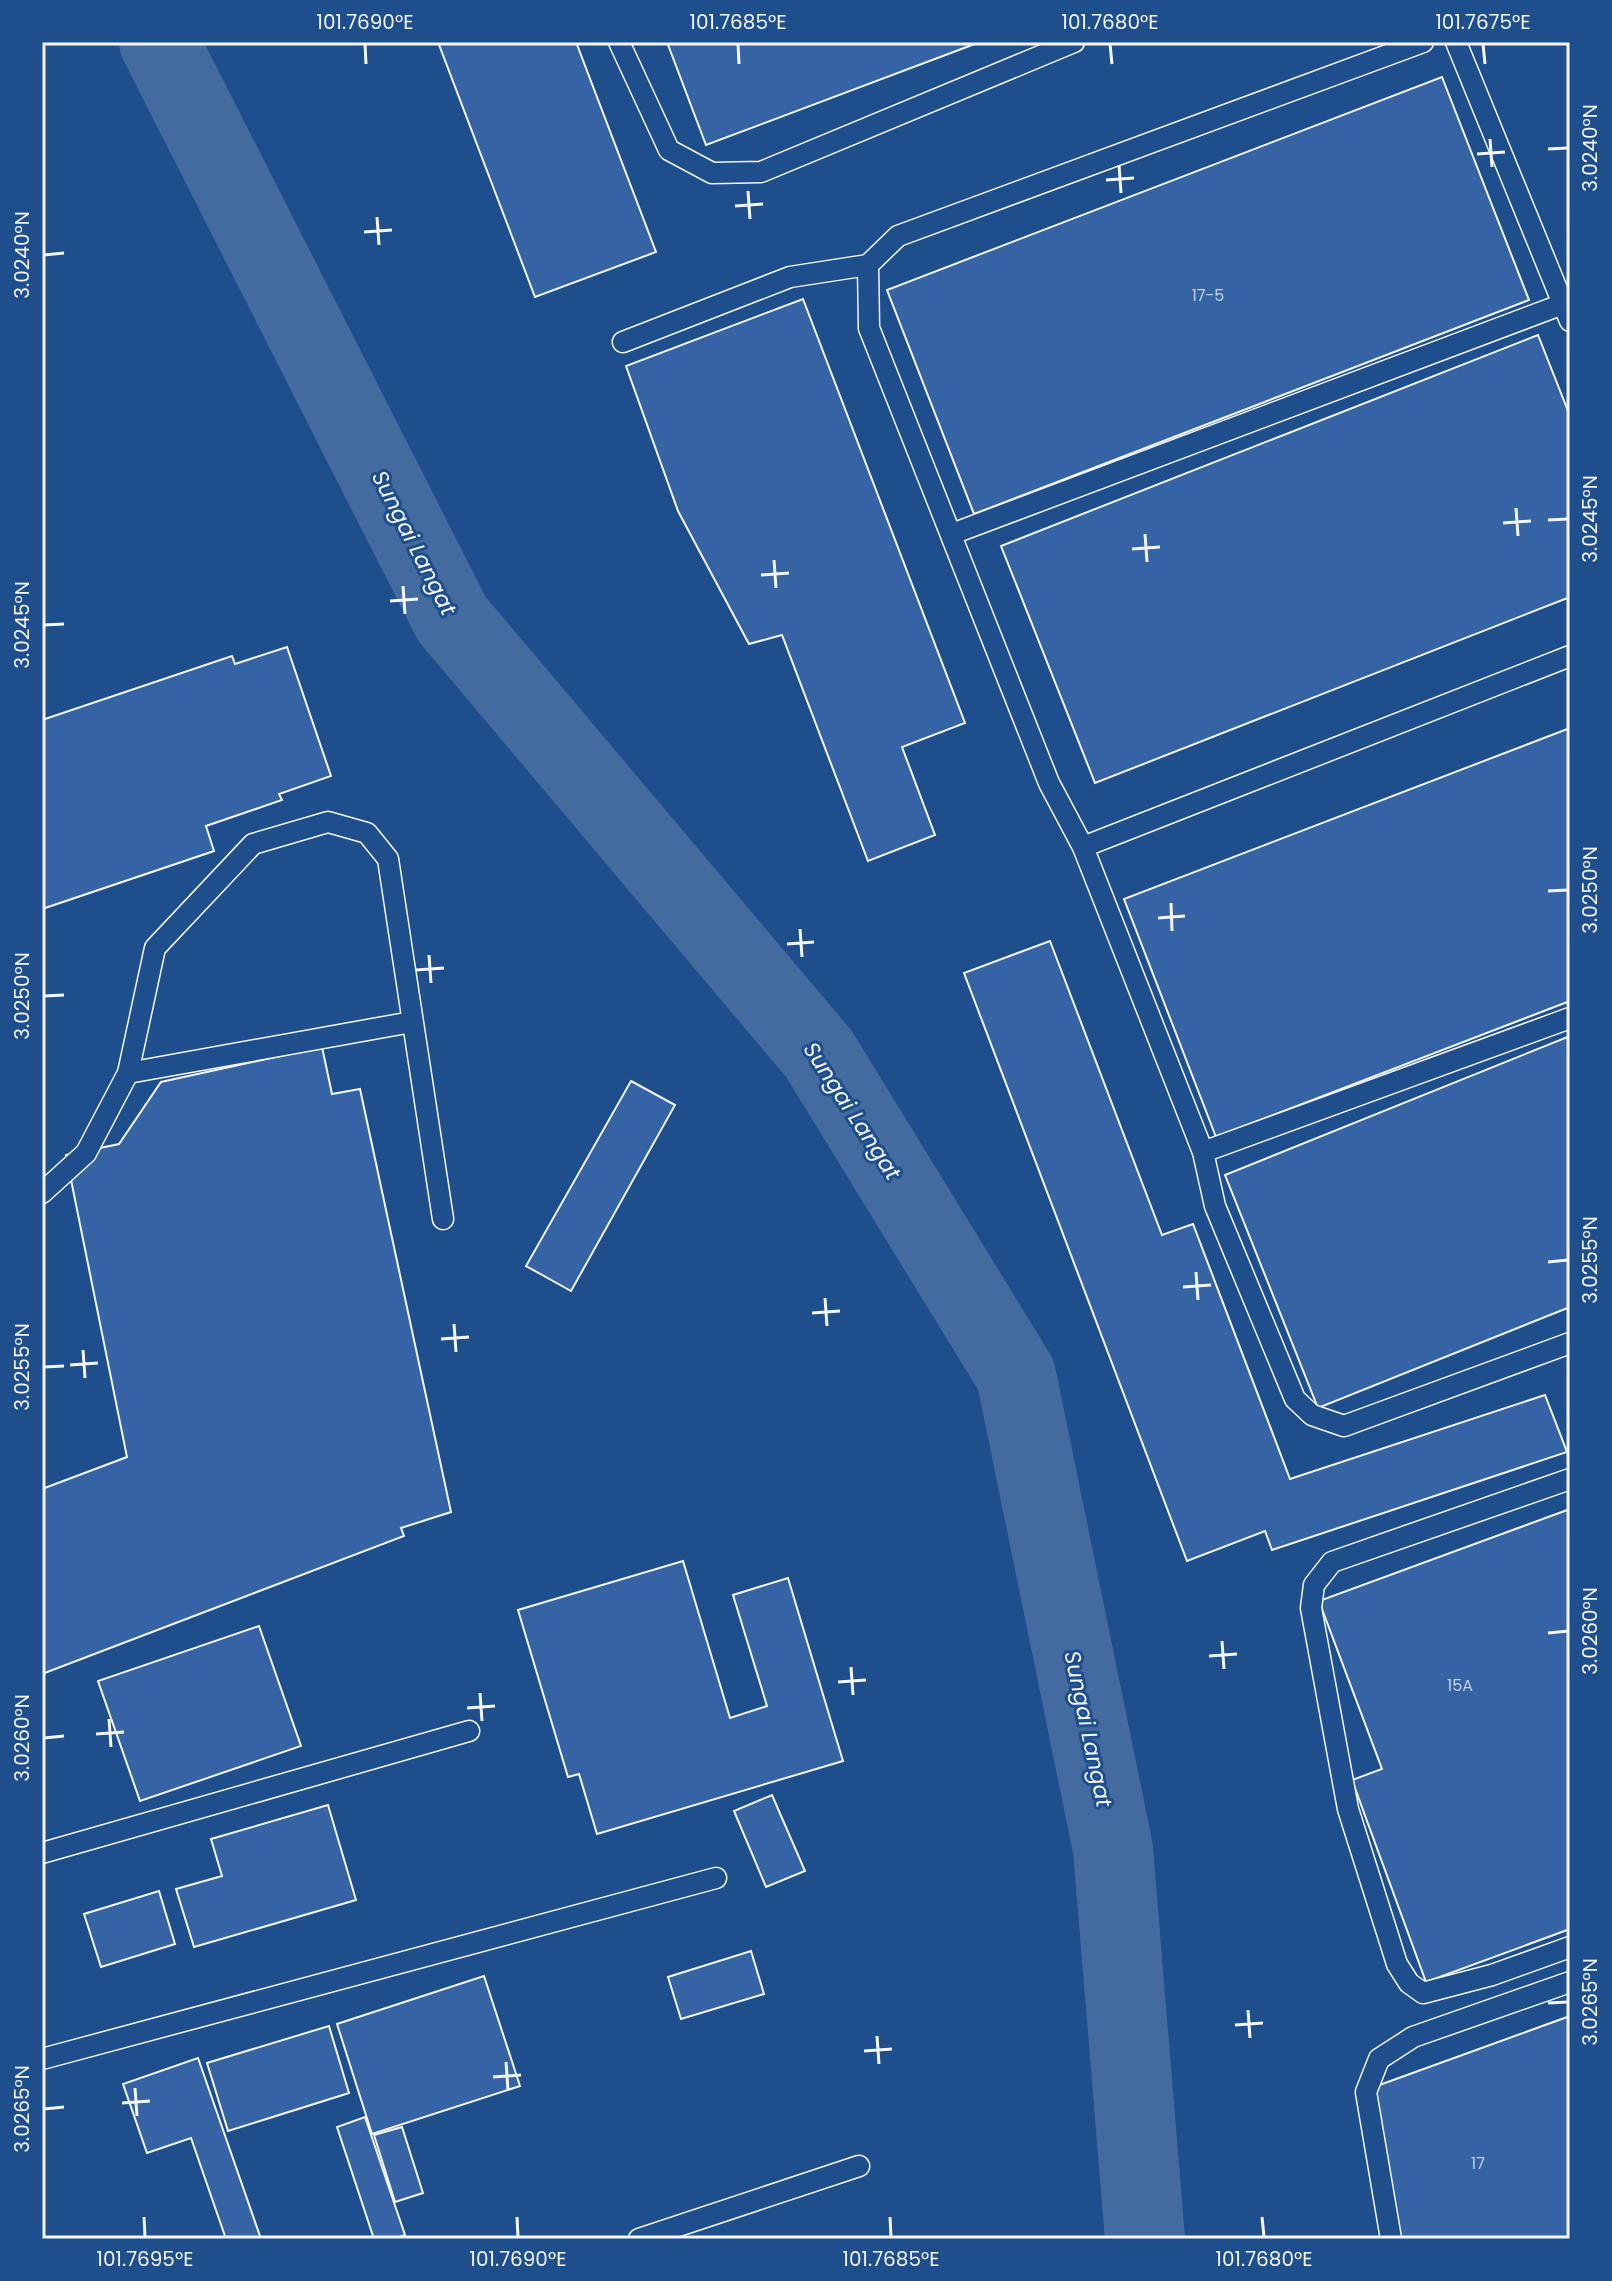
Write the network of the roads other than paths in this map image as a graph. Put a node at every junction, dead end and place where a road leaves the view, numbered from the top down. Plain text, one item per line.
1 (619, 42) edge
2 (1074, 42) edge
3 (1423, 42) edge
4 (1456, 42) edge
5 (868, 265) junction
6 (1567, 312) edge
7 (623, 342) dead end
8 (952, 534) junction
9 (1570, 656) edge
10 (1083, 847) junction
11 (1570, 1018) edge
12 (412, 1022) junction
13 (128, 1073) junction
14 (1203, 1152) junction
15 (42, 1193) edge
16 (443, 1219) dead end
17 (1570, 1343) edge
18 (1570, 1479) edge
19 (469, 1731) dead end
20 (42, 1853) edge
21 (716, 1878) dead end
22 (1570, 1947) edge
23 (1570, 1982) edge
24 (42, 2059) edge
25 (859, 2166) dead end
26 (639, 2239) edge
27 (1391, 2239) edge

1 - 2 lane
3 - 5 lane
4 - 6 lane
5 - 7 lane
5 - 8 lane
6 - 8 lane
8 - 10 lane
9 - 10 lane
10 - 14 lane
11 - 14 lane
12 - 13 lane
12 - 13 lane
12 - 16 lane
13 - 15 lane
14 - 17 lane
18 - 22 lane
19 - 20 lane
21 - 24 lane
23 - 27 lane
25 - 26 lane

